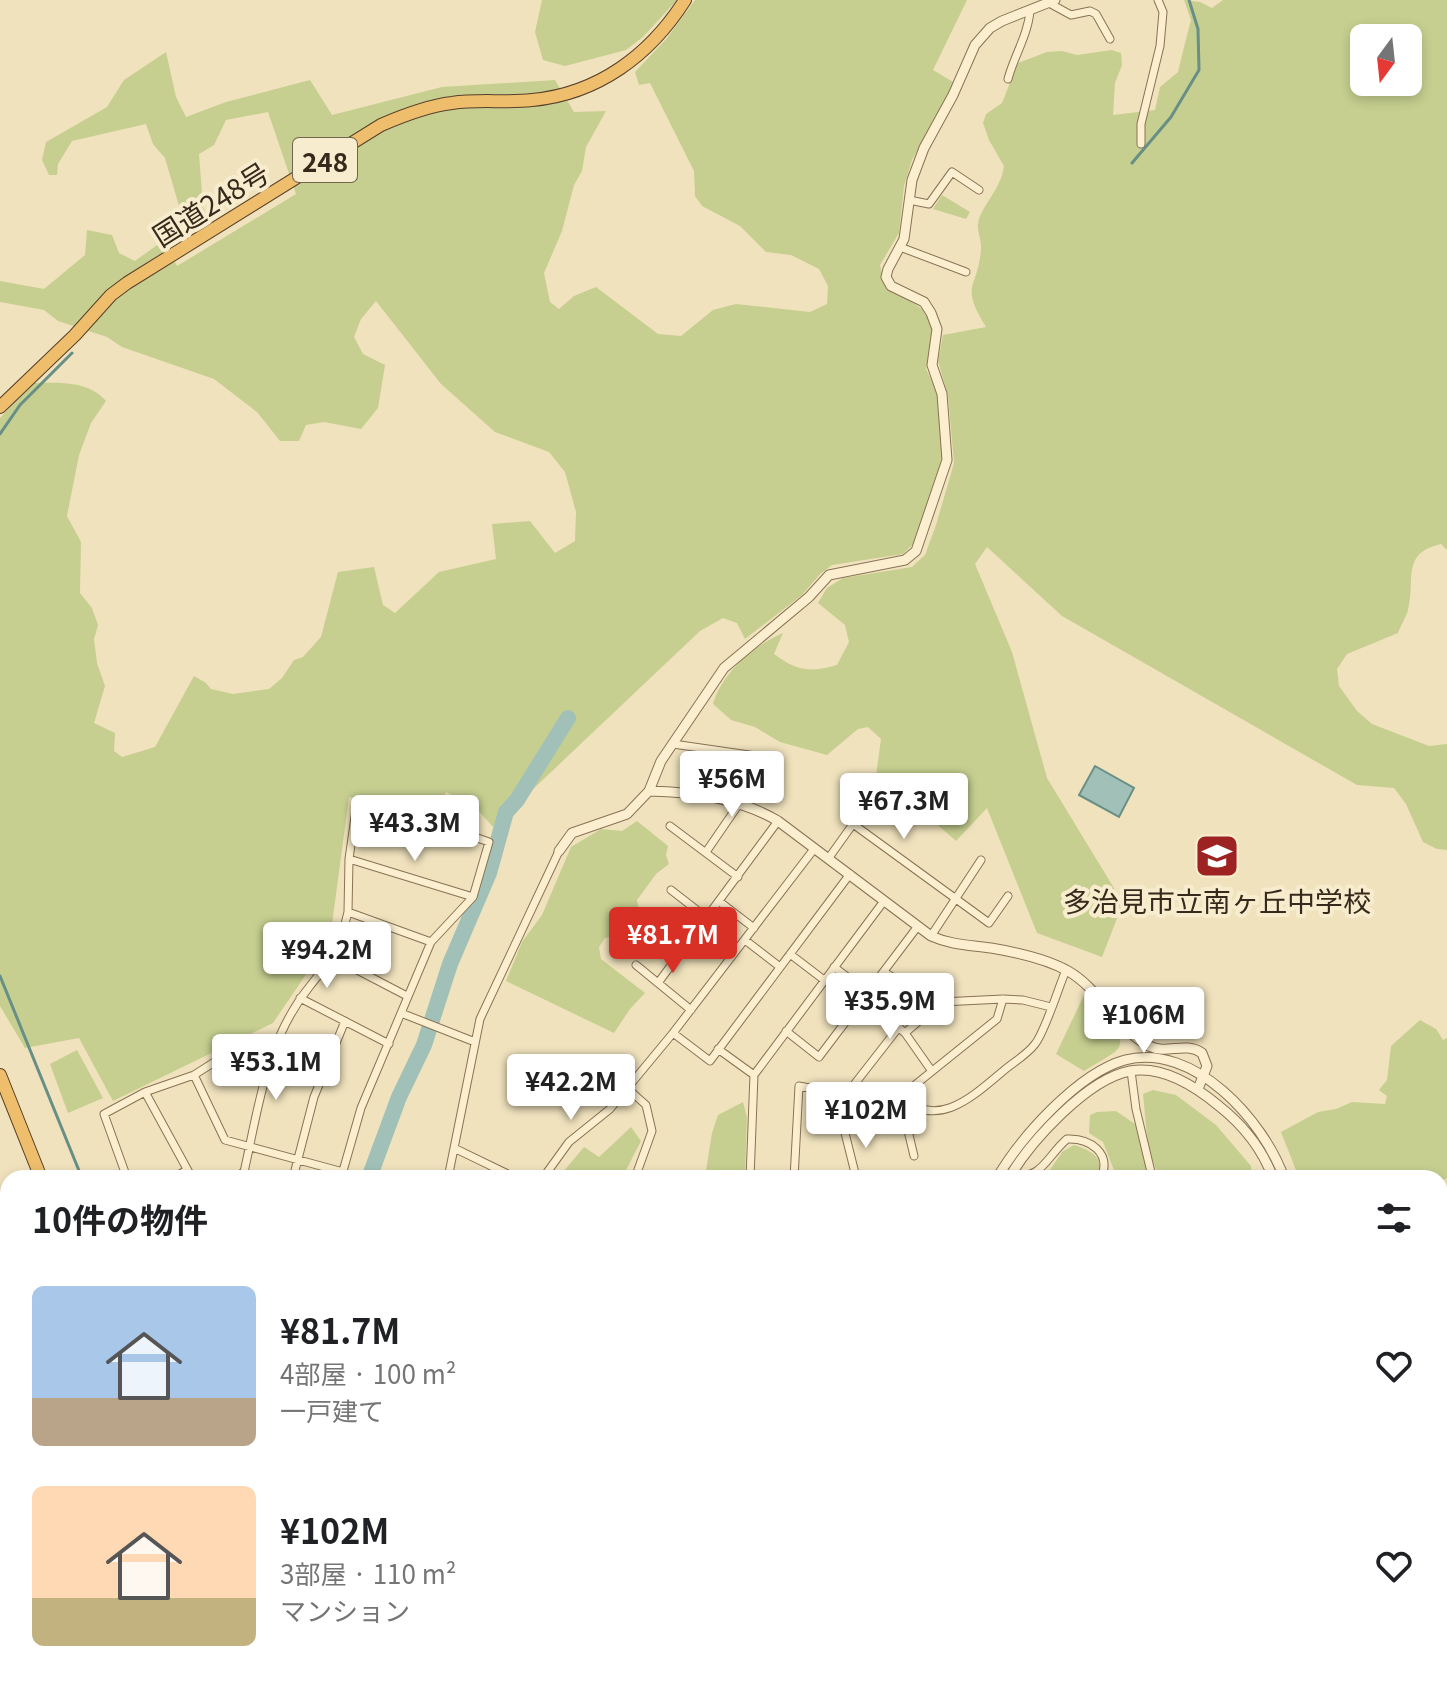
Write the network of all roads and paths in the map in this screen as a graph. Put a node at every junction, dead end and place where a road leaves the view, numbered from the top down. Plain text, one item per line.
1 (685, 0) edge
2 (1158, 0) edge
3 (1052, 2) edge
4 (1030, 11) junction
5 (1110, 39) dead end
6 (1008, 79) dead end
7 (1141, 144) dead end
8 (979, 190) dead end
9 (909, 200) junction
10 (900, 247) junction
11 (966, 272) dead end
12 (0, 407) edge
13 (673, 744) junction
14 (756, 756) dead end
15 (649, 791) junction
16 (739, 804) junction
17 (778, 821) junction
18 (670, 826) dead end
19 (814, 849) junction
20 (559, 851) joint
21 (706, 852) junction
22 (349, 859) junction
23 (828, 859) junction
24 (981, 860) dead end
25 (850, 874) junction
26 (738, 877) junction
27 (671, 890) dead end
28 (1008, 896) dead end
29 (473, 897) junction
30 (956, 899) junction
31 (884, 901) junction
32 (720, 902) junction
33 (348, 912) junction
34 (707, 918) junction
35 (918, 926) junction
36 (657, 927) dead end
37 (754, 928) junction
38 (931, 936) junction
39 (745, 940) junction
40 (431, 942) junction
41 (684, 949) junction
42 (790, 954) junction
43 (336, 959) junction
44 (636, 965) dead end
45 (780, 967) junction
46 (834, 967) junction
47 (1066, 970) junction
48 (884, 972) junction
49 (824, 980) junction
50 (658, 983) junction
51 (407, 996) junction
52 (867, 996) junction
53 (300, 998) junction
54 (1003, 999) junction
55 (1051, 1007) junction
56 (691, 1010) junction
57 (932, 1011) junction
58 (401, 1013) junction
59 (345, 1021) junction
60 (902, 1030) junction
61 (786, 1031) junction
62 (673, 1033) junction
63 (475, 1042) junction
64 (389, 1044) junction
65 (272, 1049) junction
66 (718, 1049) junction
67 (931, 1070) junction
68 (1131, 1071) junction
69 (0, 1075) edge
70 (194, 1075) junction
71 (754, 1075) junction
72 (1203, 1076) junction
73 (853, 1086) dead end
74 (627, 1088) junction
75 (1198, 1089) junction
76 (145, 1092) junction
77 (900, 1097) junction
78 (250, 1148) junction
79 (454, 1148) junction
80 (914, 1156) dead end
81 (297, 1160) junction
82 (38, 1170) edge
83 (124, 1170) edge
84 (187, 1170) edge
85 (244, 1170) edge
86 (295, 1170) edge
87 (327, 1170) edge
88 (343, 1170) edge
89 (450, 1170) edge
90 (499, 1170) edge
91 (549, 1170) edge
92 (638, 1170) edge
93 (750, 1170) edge
94 (794, 1170) edge
95 (854, 1170) edge
96 (1002, 1170) edge
97 (1014, 1170) edge
98 (1038, 1170) edge
99 (1104, 1170) edge
100 (1151, 1170) edge
101 (1269, 1170) edge
102 (1281, 1170) edge

1 - 12 highway, 国道248号 / 248
2 - 7 street
3 - 4 street
3 - 5 street
4 - 6 street
4 - 9 street
8 - 9 street
9 - 10 street
10 - 11 street
10 - 13 street
13 - 14 street
13 - 15 street
15 - 16 street
15 - 20 street
16 - 17 street
16 - 21 street
17 - 19 street
17 - 26 street
18 - 21 street
19 - 23 street
19 - 37 street
20 - 63 street
21 - 26 street
22 - 29 street
22 - 29 street
22 - 33 street
23 - 25 street
23 - 30 street
24 - 30 street
25 - 31 street
25 - 42 street
26 - 32 street
27 - 34 street
28 - 30 street
29 - 40 street
30 - 38 street
31 - 35 street
31 - 46 street
32 - 34 street
32 - 37 street
33 - 40 street
33 - 43 street
34 - 41 street
35 - 38 street
35 - 48 street
36 - 41 street
37 - 39 street
38 - 47 street
39 - 45 street
39 - 56 street
40 - 51 street
41 - 50 street
42 - 45 street
42 - 49 street
43 - 51 street
43 - 53 street
44 - 50 street
45 - 66 street
46 - 49 street
46 - 52 street
47 - 55 street
47 - 72 street
48 - 52 street
48 - 57 street
49 - 61 street
50 - 56 street
51 - 58 street
52 - 60 street
52 - 61 street
53 - 59 street
53 - 65 street
54 - 55 street
54 - 57 street
54 - 67 street
55 - 77 street
56 - 62 street
57 - 60 street
58 - 63 street
58 - 64 street
59 - 64 street
59 - 81 street
60 - 67 street
60 - 73 street
61 - 71 street
62 - 66 street
62 - 74 street
63 - 79 street
64 - 88 street
65 - 70 street
65 - 78 street
66 - 71 street
67 - 77 street
68 - 75 street
68 - 97 street
68 - 100 street
69 - 82 highway
70 - 76 street
70 - 78 street
71 - 93 street
72 - 75 street
72 - 96 street
72 - 102 street
74 - 91 street
74 - 92 street
75 - 101 street
76 - 83 street
76 - 84 street
77 - 80 street
78 - 81 street
78 - 85 street
79 - 89 street
79 - 90 street
81 - 86 street
81 - 87 street
94 - 95 street
98 - 99 street

